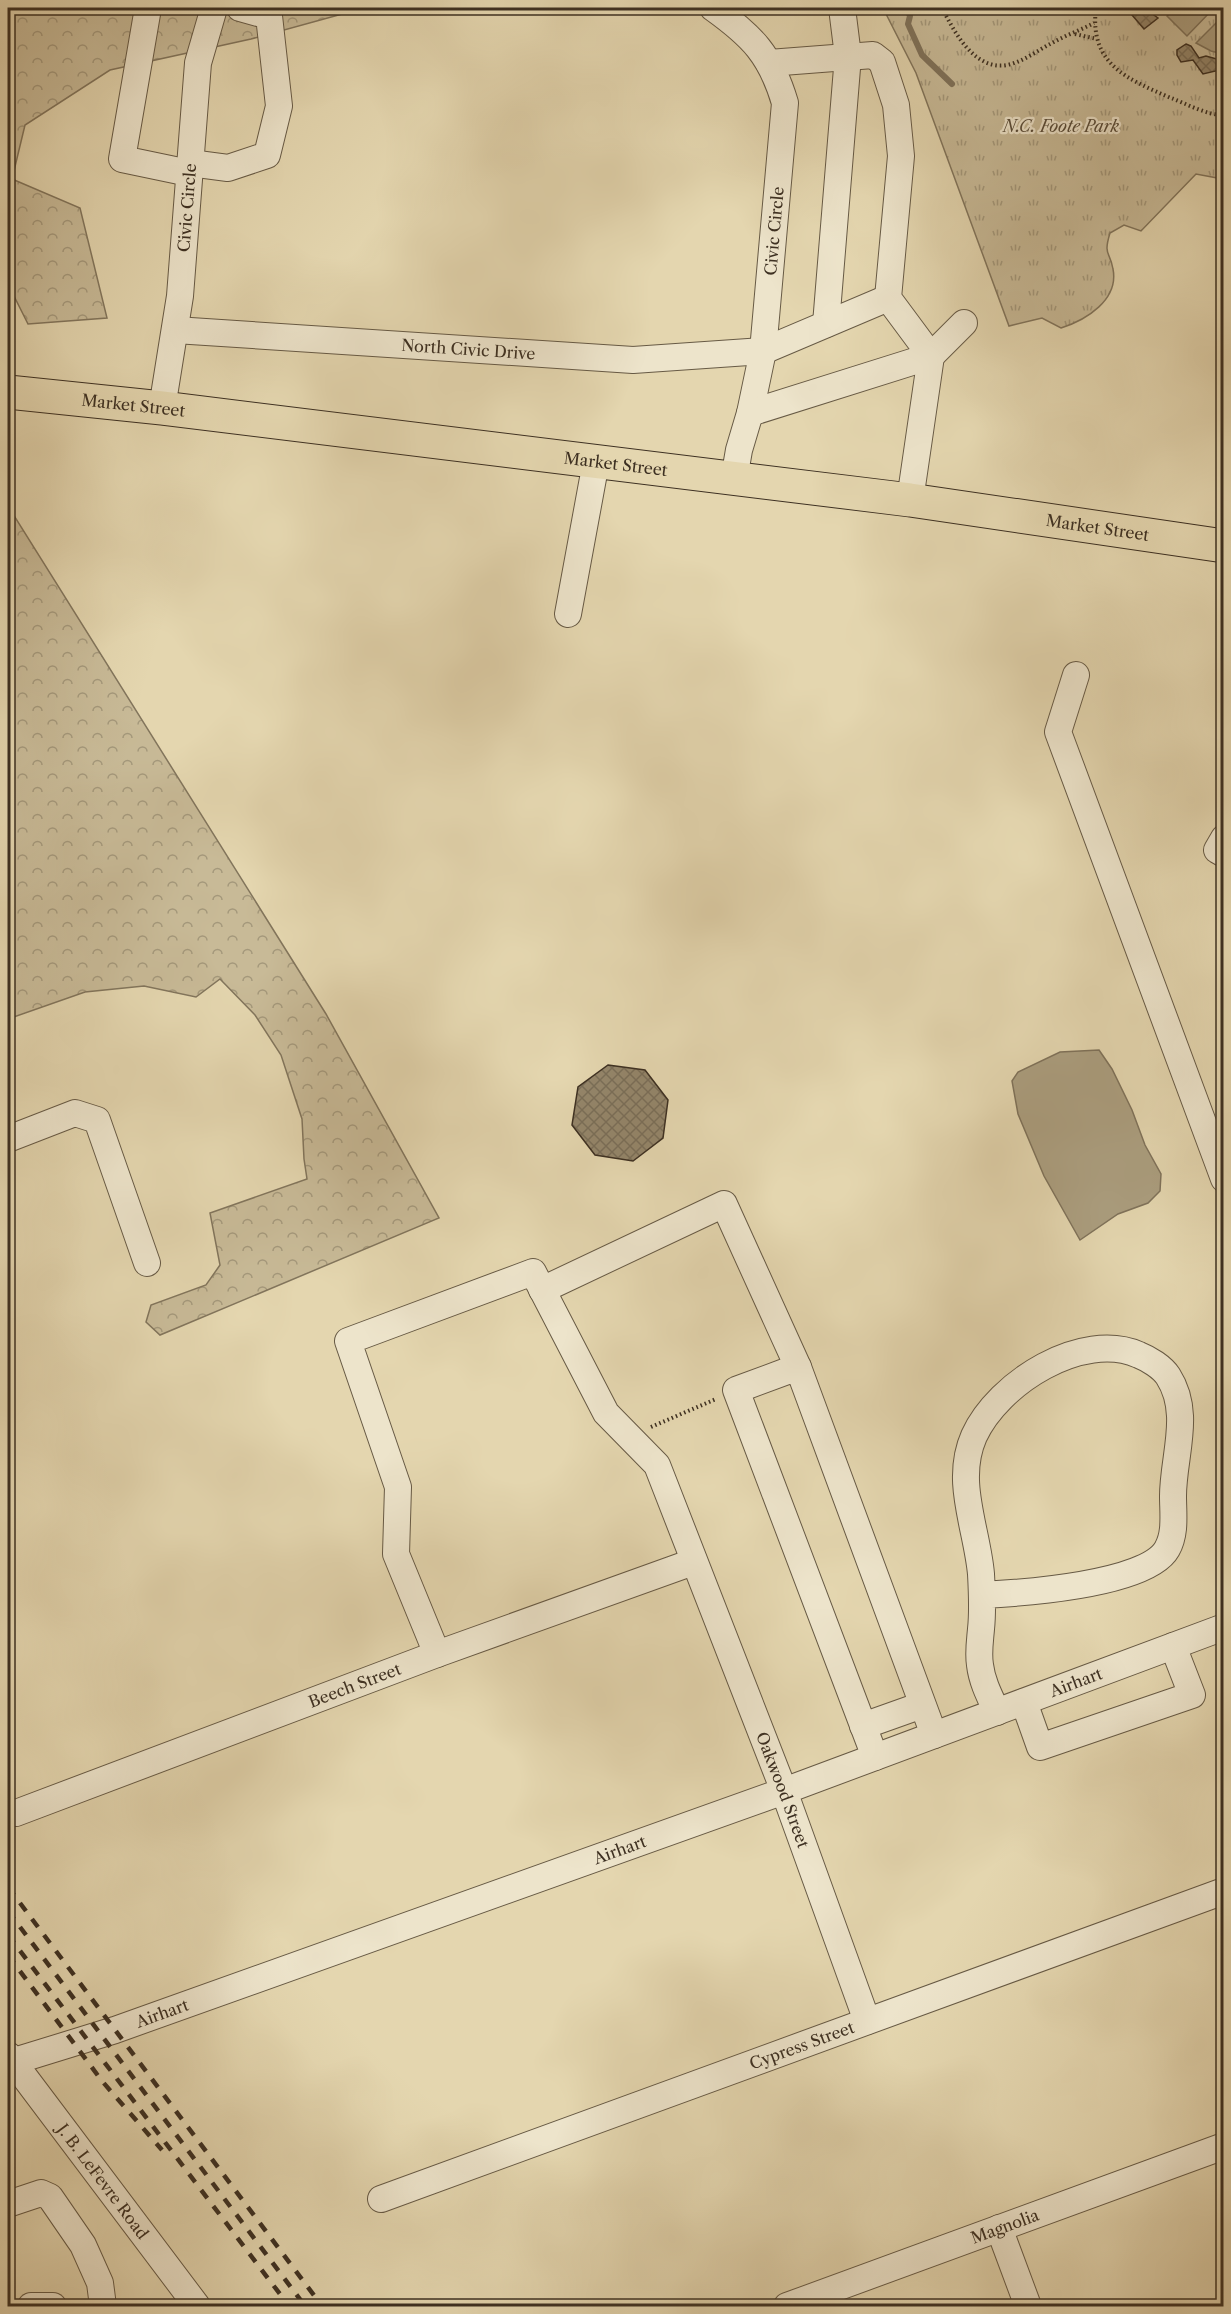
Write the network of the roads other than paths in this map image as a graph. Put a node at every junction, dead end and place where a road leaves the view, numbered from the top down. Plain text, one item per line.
1 (148, 8) edge
2 (214, 8) edge
3 (240, 8) edge
4 (713, 8) edge
5 (842, 8) edge
6 (848, 56) junction
7 (769, 63) junction
8 (190, 168) junction
9 (888, 298) junction
10 (964, 323) dead end
11 (826, 324) junction
12 (175, 330) junction
13 (763, 351) junction
14 (931, 356) junction
15 (8, 392) edge
16 (162, 408) junction
17 (750, 413) junction
18 (596, 462) junction
19 (734, 479) junction
20 (910, 500) junction
21 (1224, 546) edge
22 (568, 614) dead end
23 (1076, 675) dead end
24 (1224, 837) edge
25 (1224, 854) edge
26 (8, 1138) edge
27 (1224, 1179) edge
28 (147, 1263) dead end
29 (542, 1290) junction
30 (798, 1367) junction
31 (693, 1562) junction
32 (982, 1595) junction
33 (1224, 1628) edge
34 (1173, 1646) junction
35 (437, 1654) junction
36 (1024, 1702) junction
37 (922, 1706) junction
38 (997, 1712) junction
39 (863, 1726) junction
40 (934, 1735) junction
41 (875, 1757) junction
42 (784, 1791) junction
43 (16, 1813) dead end
44 (1224, 1891) edge
45 (867, 2021) junction
46 (9, 2060) edge
47 (1224, 2146) edge
48 (381, 2199) dead end
49 (8, 2204) edge
50 (999, 2228) junction
51 (31, 2307) edge
52 (52, 2307) edge
53 (103, 2307) edge
54 (197, 2307) edge
55 (787, 2307) edge
56 (1028, 2307) edge

1 - 8 street
2 - 8 street, Civic Circle
3 - 8 street
4 - 7 street, Civic Circle
5 - 6 street
6 - 7 street
6 - 9 street
6 - 11 street
7 - 13 street, Civic Circle
8 - 12 street, Civic Circle
9 - 11 street, North Civic Drive
9 - 14 street
10 - 14 street
11 - 13 street, North Civic Drive
12 - 13 street, North Civic Drive
12 - 16 street, Civic Circle
13 - 17 street, Civic Circle
14 - 17 street
14 - 20 street
15 - 16 main road, Market Street
16 - 18 main road, Market Street
17 - 19 street, Civic Circle
18 - 19 main road, Market Street
18 - 22 street
19 - 20 main road, Market Street
20 - 21 main road, Market Street
23 - 27 street
24 - 25 street
26 - 28 street
29 - 30 street
29 - 31 street, Oakwood Street
29 - 35 street
30 - 37 street
30 - 39 street
31 - 35 street, Beech Street
31 - 42 street, Oakwood Street
32 - 32 street
32 - 38 street
33 - 34 street, Airhart
34 - 36 street, Airhart
34 - 36 street
35 - 43 street, Beech Street
36 - 38 street, Airhart
37 - 39 street
37 - 40 street
38 - 40 street, Airhart
39 - 41 street
40 - 41 street, Airhart
41 - 42 street, Airhart
42 - 45 street, Oakwood Street
42 - 46 street, Airhart
44 - 45 street, Cypress Street
45 - 48 street, Cypress Street
46 - 54 street, J. B. LeFevre Road
47 - 50 street, Magnolia
49 - 53 street
50 - 55 street, Magnolia
50 - 56 street
51 - 52 street

